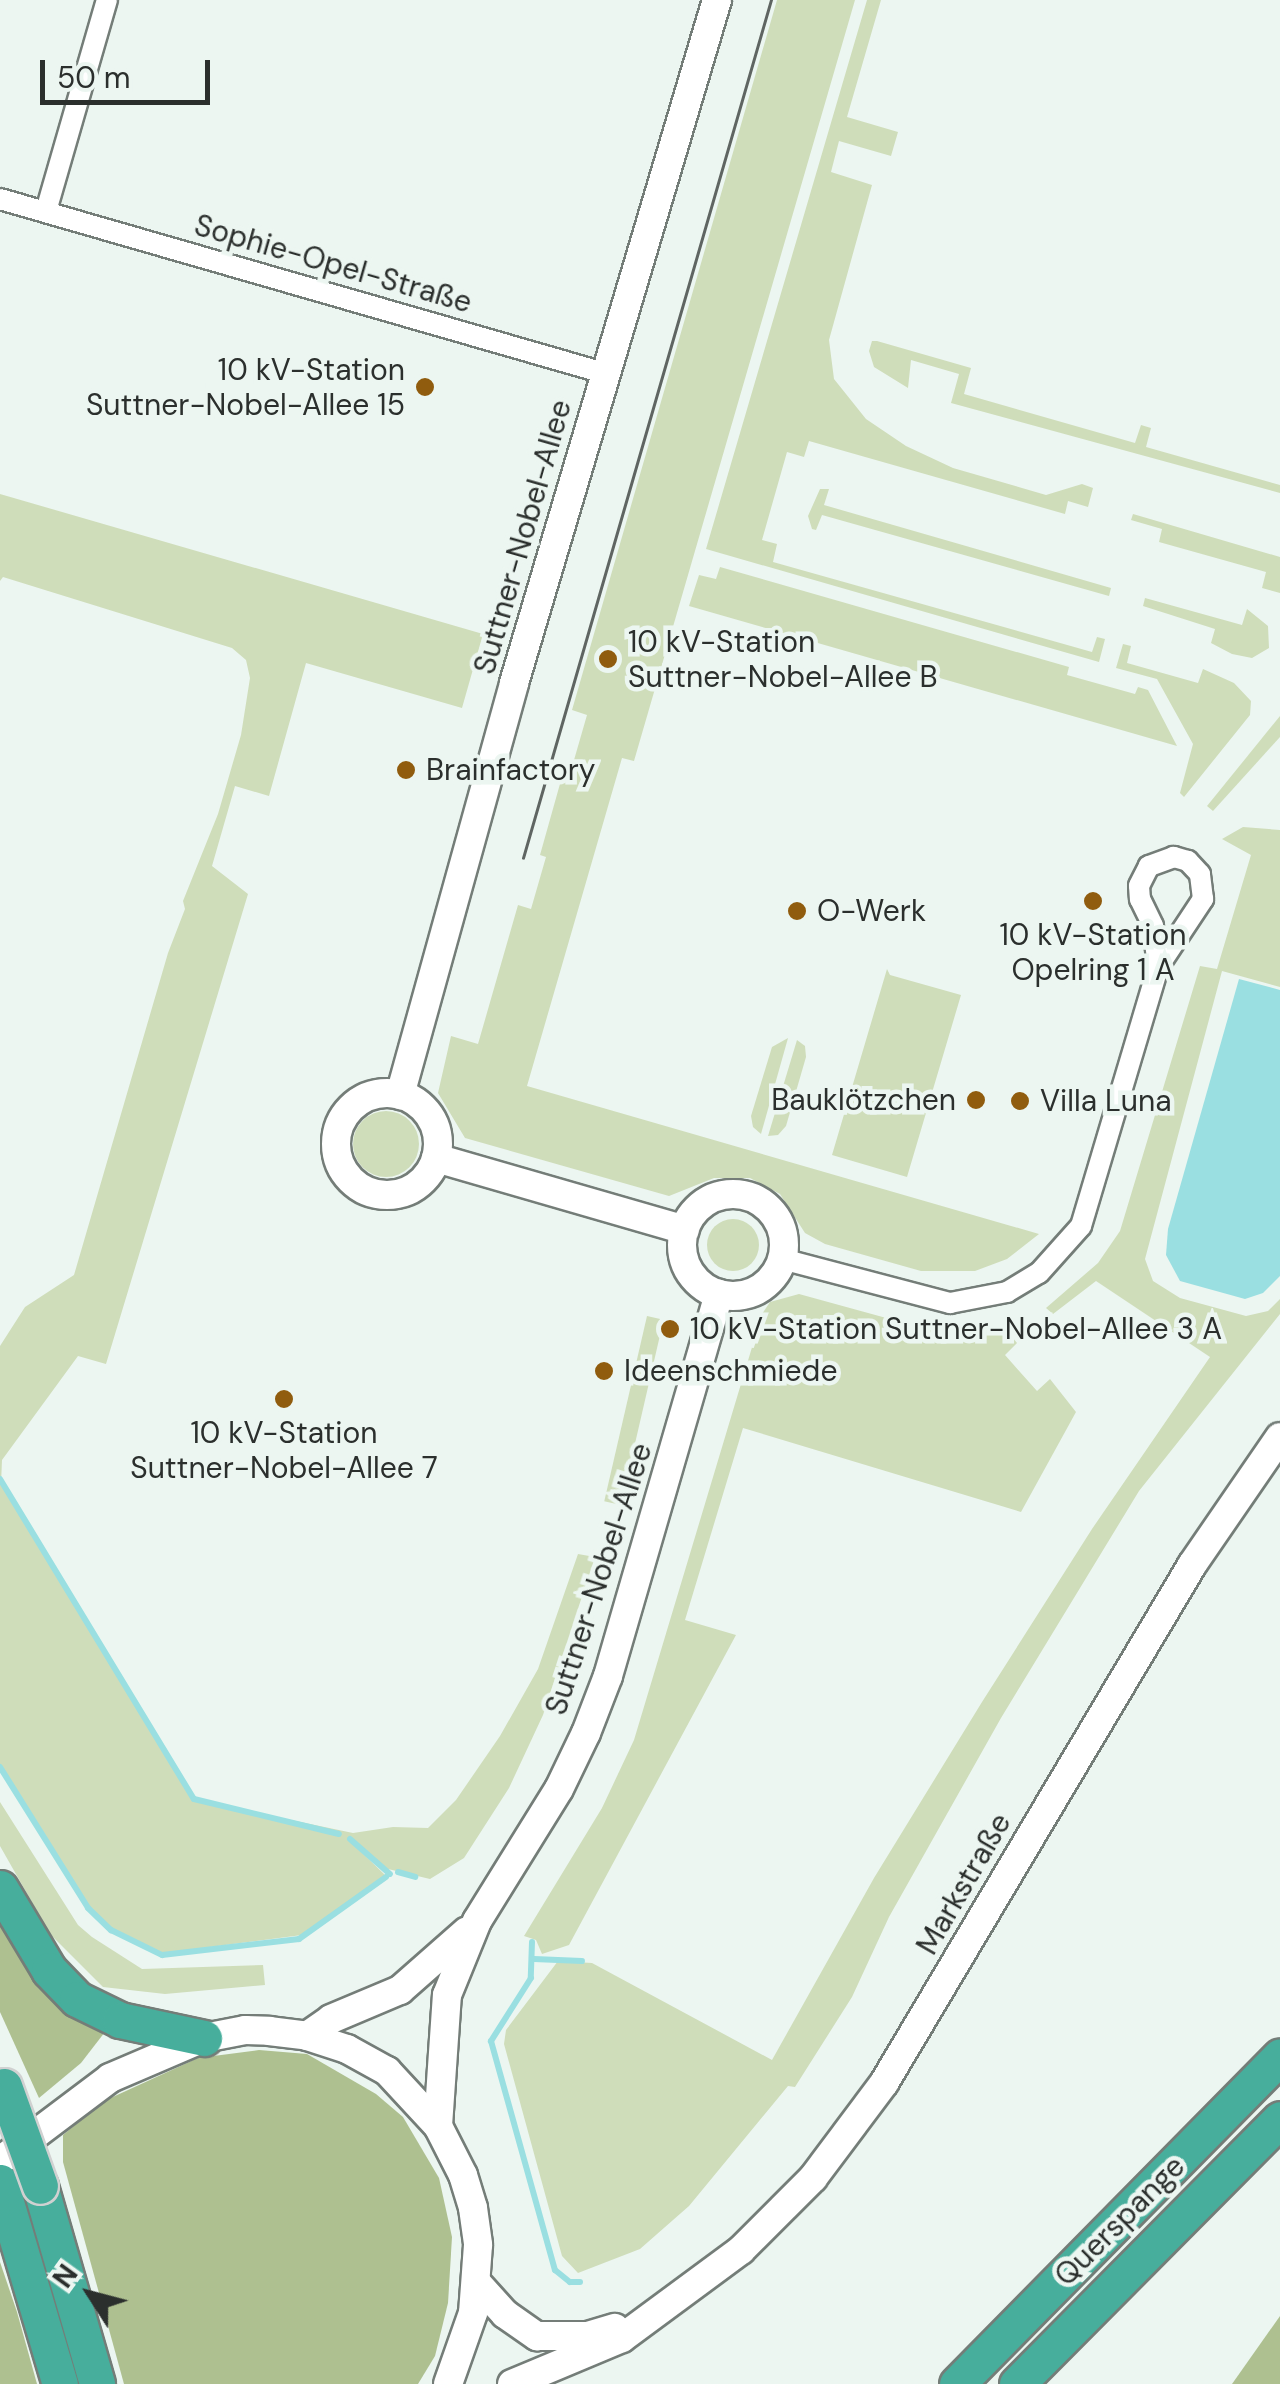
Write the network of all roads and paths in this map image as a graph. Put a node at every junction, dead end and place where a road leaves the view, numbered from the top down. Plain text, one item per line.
1 (107, 0) edge
2 (717, 0) edge
3 (0, 199) edge
4 (46, 211) junction
5 (604, 373) junction
6 (1158, 967) junction
7 (400, 1095) junction
8 (436, 1158) junction
9 (685, 1230) junction
10 (782, 1259) junction
11 (719, 1294) junction
12 (1280, 1436) edge
13 (0, 1888) edge
14 (478, 1921) junction
15 (307, 2036) junction
16 (204, 2038) junction
17 (1280, 2056) edge
18 (2, 2081) edge
19 (1280, 2119) edge
20 (438, 2126) junction
21 (0, 2161) edge
22 (4, 2196) edge
23 (476, 2282) junction
24 (650, 2317) junction
25 (60, 2384) edge
26 (97, 2384) edge
27 (448, 2384) edge
28 (512, 2384) edge
29 (957, 2384) edge
30 (1017, 2384) edge

1 - 4 street
2 - 5 street, Suttner-Nobel-Allee
3 - 4 street, Sophie-Opel-Straße
4 - 5 street, Sophie-Opel-Straße
5 - 7 street, Suttner-Nobel-Allee
6 - 6 street
6 - 10 street
7 - 8 street
7 - 8 street
8 - 9 street
9 - 10 street
9 - 11 street
10 - 11 street
11 - 14 street, Suttner-Nobel-Allee
12 - 24 street, Markstraße
13 - 16 highway
14 - 15 street, Suttner-Nobel-Allee
14 - 20 street, Suttner-Nobel-Allee
15 - 16 street
15 - 20 street
16 - 21 street
17 - 29 highway, Querspange
18 - 26 highway, bridge
19 - 30 highway, Querspange
20 - 23 street
22 - 25 highway
23 - 24 street, Markstraße
23 - 27 street
24 - 28 street, Markstraße

